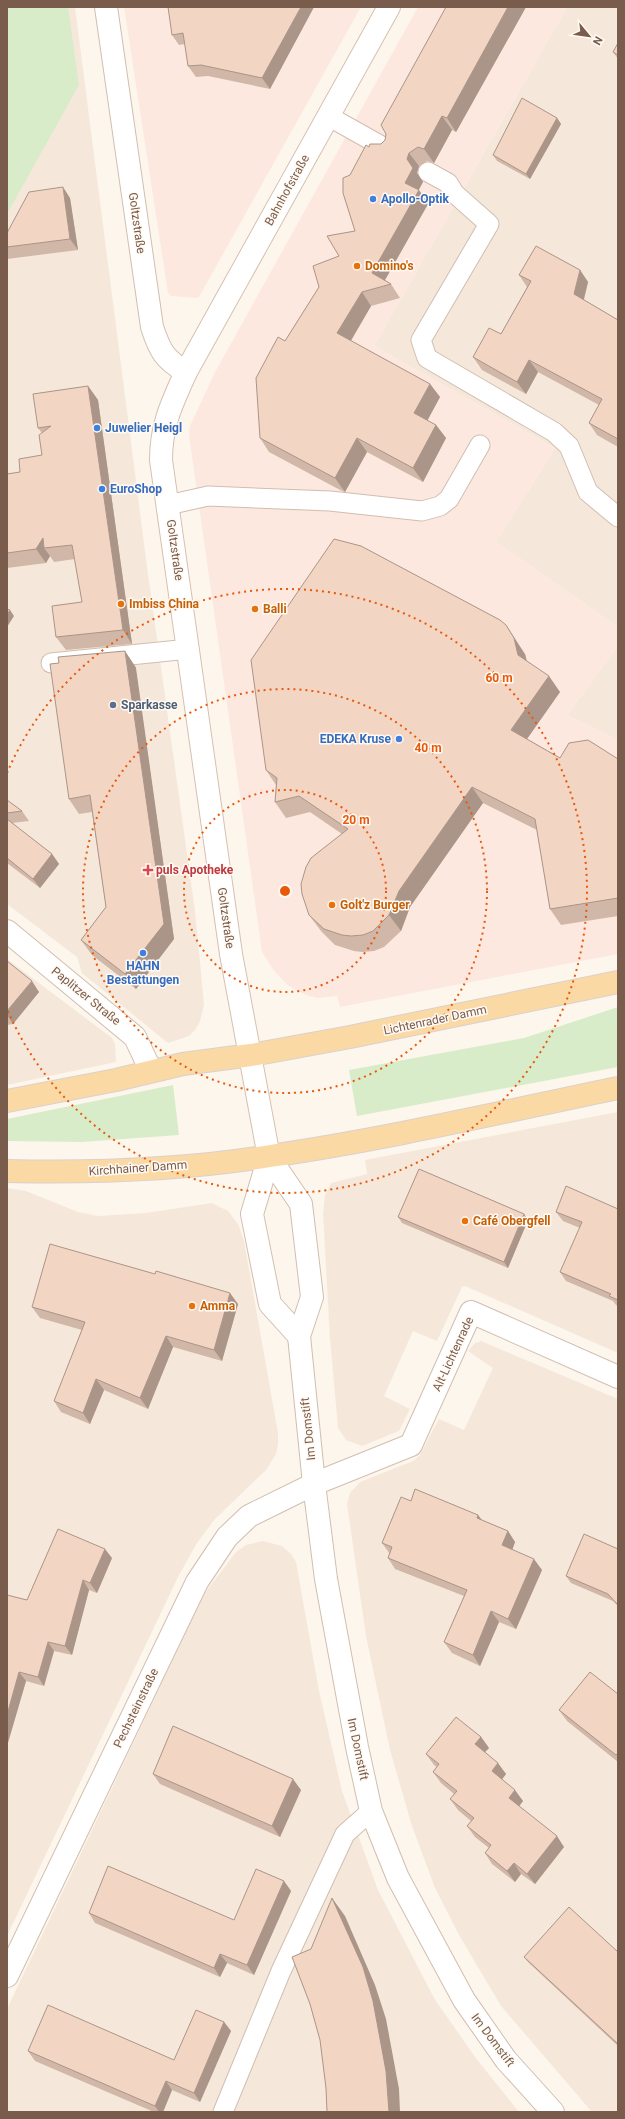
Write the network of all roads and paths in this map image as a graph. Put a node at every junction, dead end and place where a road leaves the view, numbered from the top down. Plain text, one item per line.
1 (106, 7) edge
2 (389, 7) edge
3 (328, 116) junction
4 (385, 148) edge
5 (428, 172) dead end
6 (186, 372) junction
7 (480, 445) dead end
8 (168, 505) junction
9 (618, 516) edge
10 (189, 649) junction
11 (51, 664) edge
12 (7, 932) edge
13 (618, 982) edge
14 (251, 1055) junction
15 (151, 1071) junction
16 (618, 1088) edge
17 (7, 1101) edge
18 (269, 1157) junction
19 (7, 1171) edge
20 (299, 1336) junction
21 (618, 1377) edge
22 (314, 1484) junction
23 (372, 1811) junction
24 (7, 1976) edge
25 (223, 2112) edge
26 (553, 2112) edge

1 - 6 street, Goltzstraße
2 - 3 street, Bahnhofstraße
3 - 4 lane
3 - 6 street, Bahnhofstraße
5 - 9 lane
6 - 8 street, Goltzstraße
7 - 8 lane
8 - 10 street, Goltzstraße
10 - 11 lane
10 - 14 street, Goltzstraße
12 - 15 street, Paplitzer Straße
13 - 14 main road, Lichtenrader Damm
14 - 15 main road
14 - 18 street, Goltzstraße
15 - 17 main road
16 - 18 main road
18 - 19 main road, Kirchhainer Damm
18 - 20 street, Im Domstift
18 - 20 street
20 - 22 street, Im Domstift
21 - 22 street, Alt-Lichtenrade
22 - 23 street, Im Domstift
22 - 24 street, Pechsteinstraße
23 - 25 lane
23 - 26 street, Im Domstift

